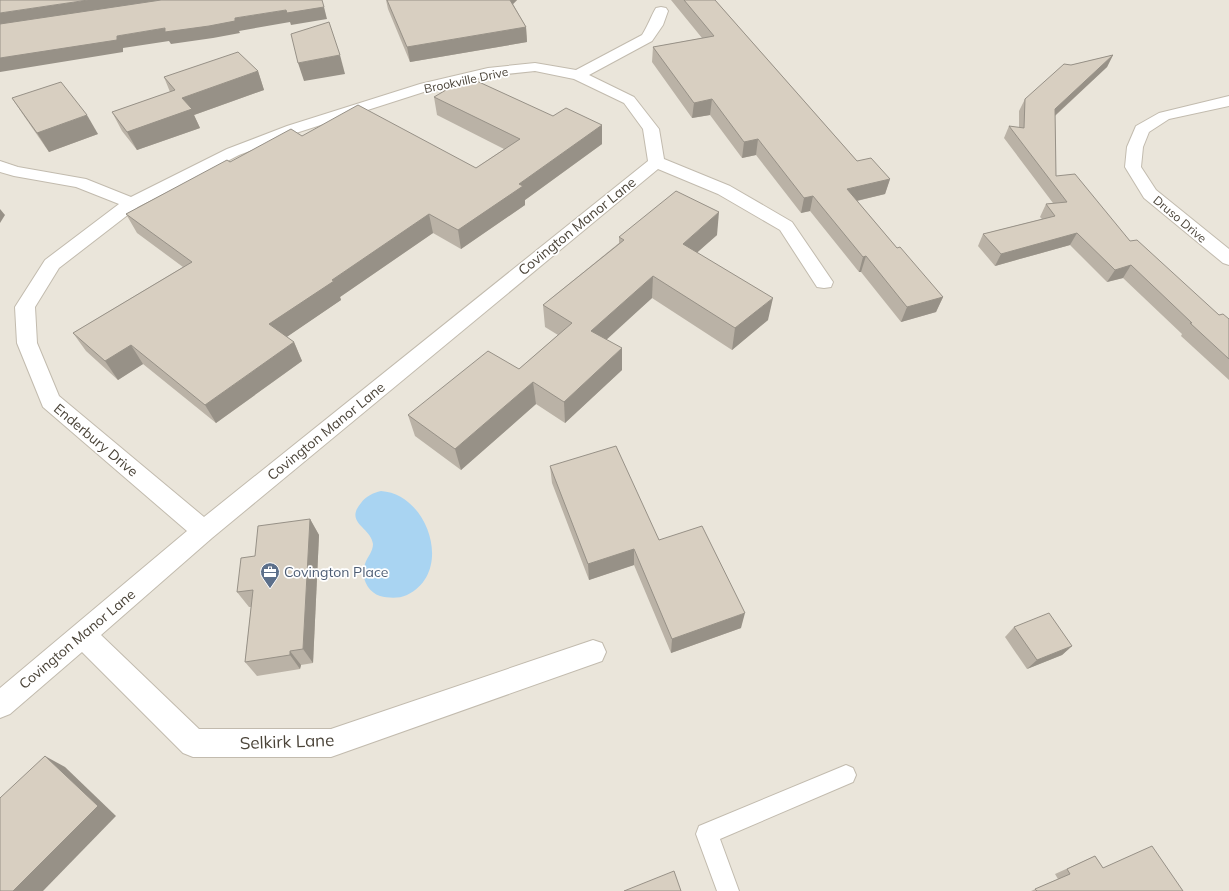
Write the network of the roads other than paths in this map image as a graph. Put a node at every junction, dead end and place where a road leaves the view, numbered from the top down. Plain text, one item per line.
1 (661, 11) dead end
2 (578, 75) junction
3 (1229, 101) edge
4 (656, 162) junction
5 (0, 166) edge
6 (132, 203) junction
7 (1229, 259) edge
8 (824, 282) dead end
9 (204, 531) junction
10 (82, 634) junction
11 (593, 652) dead end
12 (0, 705) edge
13 (846, 775) dead end
14 (728, 891) edge

1 - 2 street
2 - 4 street, Brookville Drive
2 - 6 street, Brookville Drive
3 - 7 street, Druso Drive
4 - 8 street
4 - 9 street, Covington Manor Lane
5 - 6 street
6 - 9 street, Enderbury Drive
9 - 10 street, Covington Manor Lane
10 - 11 street, Selkirk Lane
10 - 12 street, Covington Manor Lane
13 - 14 lane

